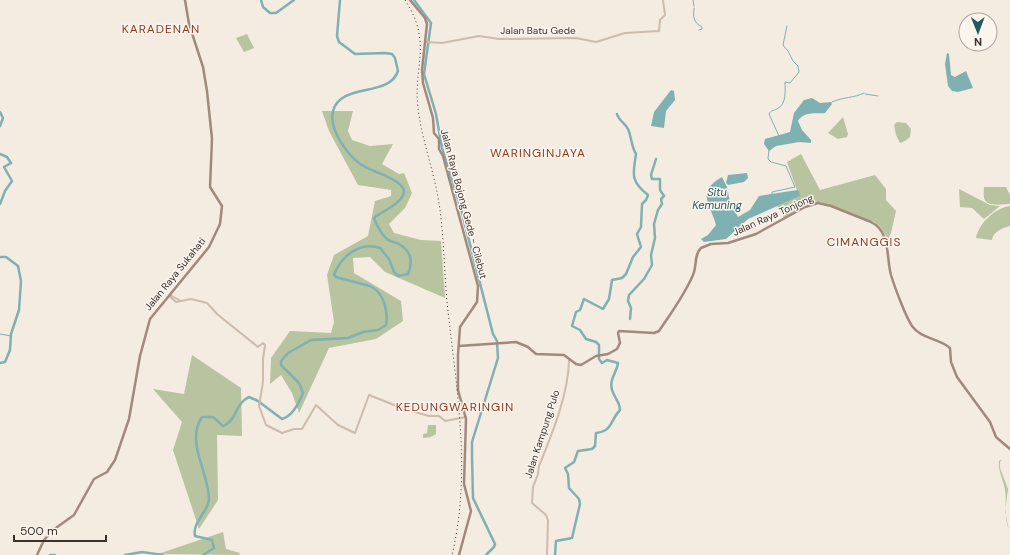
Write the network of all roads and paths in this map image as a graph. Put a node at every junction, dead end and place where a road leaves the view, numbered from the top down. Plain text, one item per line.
1 (185, 0) edge
2 (410, 0) edge
3 (663, 0) edge
4 (427, 42) junction
5 (169, 296) junction
6 (459, 346) junction
7 (569, 359) junction
8 (466, 417) junction
9 (1010, 449) edge
10 (37, 555) edge
11 (459, 555) edge
12 (547, 555) edge

1 - 5 main road, Jalan Raya Sukahati
2 - 4 main road, Jalan Raya Bojong Gede - Cilebut
3 - 4 street, Jalan Batu Gede
4 - 6 main road, Jalan Raya Bojong Gede - Cilebut
5 - 8 street
5 - 10 main road, Jalan Raya Sukahati
6 - 7 main road
6 - 8 main road, Jalan Raya Bojong Gede - Cilebut
7 - 9 main road, Jalan Raya Tonjong
7 - 12 street, Jalan Kampung Pulo
8 - 11 main road, Jalan Raya Bojong Gede - Cilebut

